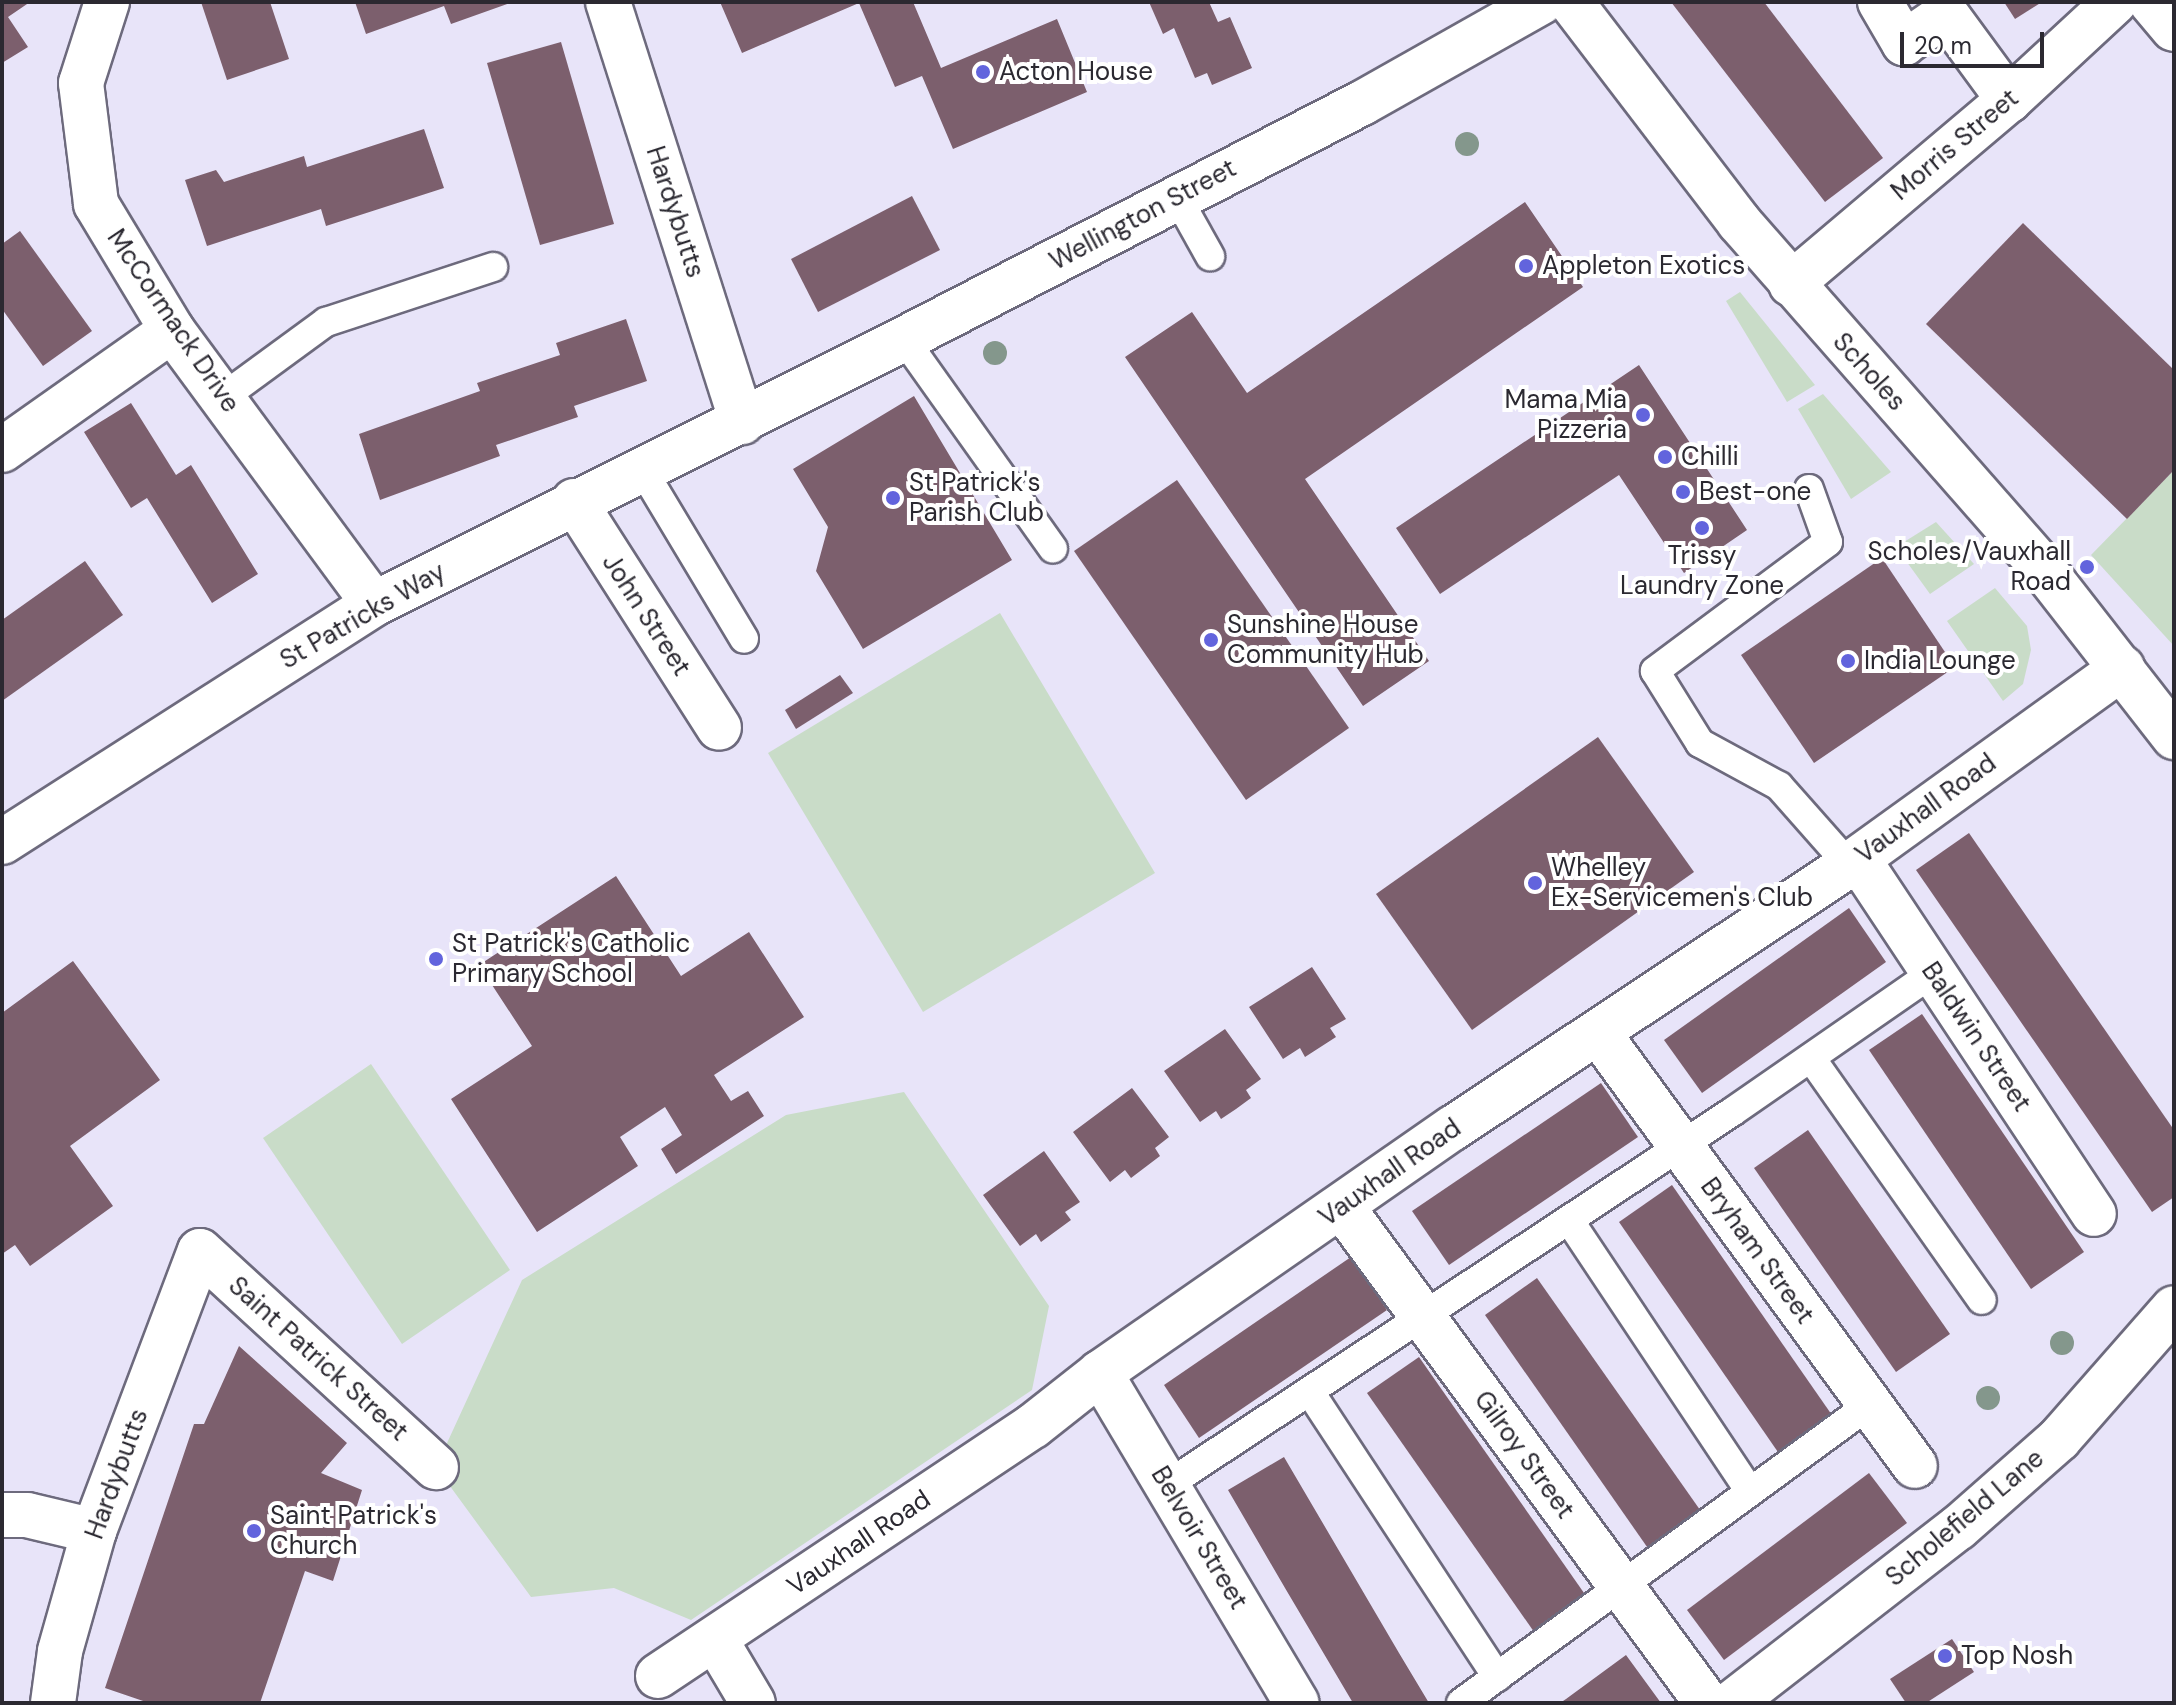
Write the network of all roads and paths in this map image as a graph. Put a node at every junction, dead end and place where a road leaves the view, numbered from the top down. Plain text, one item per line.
1 (107, 2) edge
2 (608, 2) edge
3 (1541, 2) edge
4 (1571, 2) edge
5 (1880, 2) edge
6 (2115, 2) edge
7 (2151, 2) edge
8 (2174, 29) edge
9 (2009, 100) junction
10 (1177, 197) junction
11 (1210, 256) dead end
12 (493, 267) dead end
13 (1791, 284) junction
14 (172, 330) junction
15 (904, 339) junction
16 (222, 398) junction
17 (742, 422) junction
18 (2, 450) edge
19 (642, 469) junction
20 (1809, 489) dead end
21 (574, 501) junction
22 (1053, 549) dead end
23 (374, 604) junction
24 (744, 639) dead end
25 (2122, 668) junction
26 (719, 728) dead end
27 (2174, 737) edge
28 (2, 842) edge
29 (1854, 862) junction
30 (1933, 973) junction
31 (1599, 1034) junction
32 (1811, 1058) junction
33 (1679, 1144) junction
34 (1342, 1207) junction
35 (2094, 1214) dead end
36 (1569, 1220) junction
37 (200, 1251) joint
38 (1982, 1300) dead end
39 (2174, 1308) edge
40 (1423, 1319) junction
41 (1100, 1373) junction
42 (1310, 1392) junction
43 (1869, 1405) junction
44 (1915, 1466) dead end
45 (436, 1467) dead end
46 (1167, 1485) junction
47 (1749, 1490) junction
48 (2, 1515) edge
49 (94, 1531) junction
50 (1621, 1587) junction
51 (715, 1639) junction
52 (658, 1676) dead end
53 (1497, 1677) junction
54 (53, 1703) edge
55 (753, 1703) edge
56 (1297, 1703) edge
57 (1461, 1703) edge
58 (1707, 1703) edge
59 (1732, 1703) edge

1 - 14 street, McCormack Drive
2 - 17 street, Hardybutts
3 - 10 street, Wellington Street
4 - 13 street, Scholes
5 - 9 street
6 - 9 street, Morris Street
7 - 8 street
9 - 13 street, Morris Street
10 - 11 lane
10 - 15 street, Wellington Street
12 - 16 lane
13 - 25 street, Scholes
14 - 16 street, McCormack Drive
14 - 18 street
15 - 17 street, Wellington Street
15 - 22 lane
16 - 23 street, McCormack Drive
17 - 19 street, St Patricks Way
19 - 21 street, St Patricks Way
19 - 24 lane
20 - 29 lane
21 - 23 street, St Patricks Way
21 - 26 street, John Street
23 - 28 street, St Patricks Way
25 - 27 street, Scholes
25 - 29 street, Vauxhall Road
29 - 30 street, Baldwin Street
29 - 31 street, Vauxhall Road
30 - 32 lane
30 - 35 street, Baldwin Street
31 - 33 street, Bryham Street
31 - 34 street, Vauxhall Road
32 - 33 lane
32 - 38 lane
33 - 36 lane
33 - 43 street, Bryham Street
34 - 40 street, Gilroy Street
34 - 41 street, Vauxhall Road
36 - 40 lane
36 - 47 lane
37 - 45 street, Saint Patrick Street
37 - 49 street, Hardybutts
39 - 59 street, Scholefield Lane
40 - 42 lane
40 - 50 street, Gilroy Street
41 - 46 street, Belvoir Street
41 - 51 street, Vauxhall Road
42 - 46 lane
42 - 53 lane
43 - 44 street, Bryham Street
43 - 47 lane
46 - 56 street, Belvoir Street
47 - 50 lane
48 - 49 street
49 - 54 street, Hardybutts
50 - 53 lane
50 - 58 street, Gilroy Street
51 - 52 street, Vauxhall Road
51 - 55 street
53 - 57 lane

